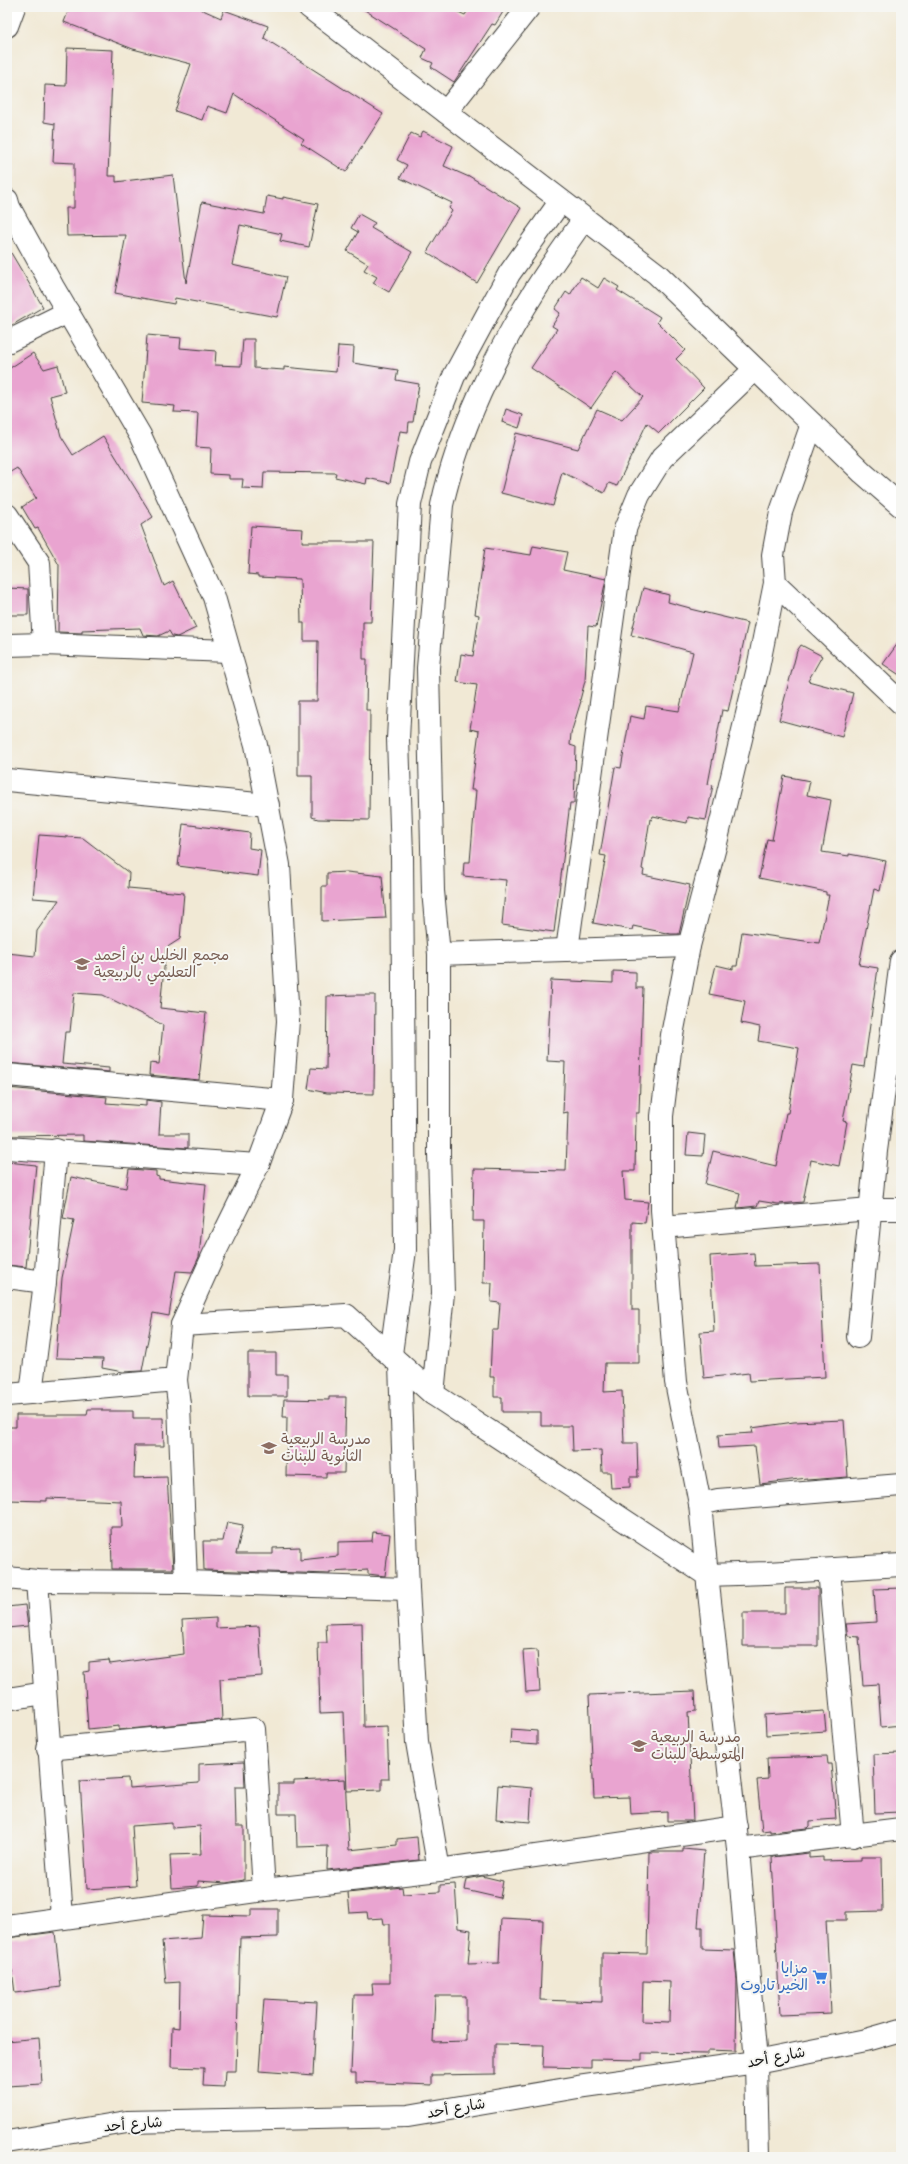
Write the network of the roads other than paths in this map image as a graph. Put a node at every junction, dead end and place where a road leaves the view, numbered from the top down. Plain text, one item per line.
1 (14, 7) edge
2 (309, 7) edge
3 (529, 7) edge
4 (7, 26) edge
5 (446, 112) junction
6 (7, 200) edge
7 (560, 202) junction
8 (584, 219) junction
9 (68, 312) junction
10 (7, 342) edge
11 (755, 369) junction
12 (812, 424) junction
13 (901, 506) edge
14 (7, 515) edge
15 (775, 583) junction
16 (44, 644) junction
17 (7, 645) edge
18 (229, 651) junction
19 (901, 703) edge
20 (7, 780) edge
21 (268, 805) junction
22 (689, 946) junction
23 (567, 950) junction
24 (439, 954) junction
25 (901, 961) edge
26 (7, 1075) edge
27 (282, 1100) junction
28 (7, 1148) edge
29 (56, 1150) junction
30 (258, 1165) junction
31 (870, 1209) junction
32 (901, 1209) edge
33 (663, 1227) junction
34 (7, 1277) edge
35 (45, 1282) junction
36 (182, 1325) junction
37 (858, 1337) dead end
38 (396, 1359) junction
39 (176, 1380) junction
40 (30, 1393) junction
41 (433, 1394) junction
42 (7, 1395) edge
43 (901, 1485) edge
44 (700, 1504) junction
45 (901, 1565) edge
46 (829, 1570) junction
47 (707, 1575) junction
48 (7, 1578) edge
49 (37, 1581) junction
50 (186, 1582) junction
51 (408, 1589) junction
52 (45, 1693) junction
53 (7, 1699) edge
54 (48, 1749) junction
55 (736, 1827) junction
56 (901, 1829) edge
57 (853, 1836) junction
58 (738, 1849) junction
59 (439, 1870) junction
60 (264, 1890) junction
61 (62, 1917) junction
62 (7, 1926) edge
63 (901, 2030) edge
64 (756, 2062) junction
65 (7, 2142) edge
66 (758, 2157) edge

1 - 4 street
2 - 5 street
3 - 5 street
5 - 7 street
6 - 9 street
7 - 8 street
7 - 38 street
8 - 11 street
8 - 24 street
9 - 10 street
9 - 18 street
11 - 12 street
11 - 23 street
12 - 13 street
12 - 15 street
14 - 16 street
15 - 19 street
15 - 22 street
16 - 17 street
16 - 18 street
18 - 21 street
20 - 21 street
21 - 27 street
22 - 23 street
22 - 33 street
23 - 24 street
24 - 41 street
25 - 31 street
26 - 27 street
27 - 30 street
28 - 29 street
29 - 30 street
29 - 35 street
30 - 36 street
31 - 32 street
31 - 33 street
31 - 37 street
33 - 44 street
34 - 35 street
35 - 40 street
36 - 38 street
36 - 39 street
38 - 41 street
38 - 51 street
39 - 40 street
39 - 50 street
40 - 42 street
41 - 47 street
43 - 44 street
44 - 47 street
45 - 46 street
46 - 47 street
46 - 57 street
47 - 55 street
48 - 49 street
49 - 50 street
49 - 52 street
50 - 51 street
51 - 59 street
52 - 53 street
52 - 54 street
54 - 60 street
54 - 61 street
55 - 58 street
55 - 59 street
56 - 57 street
57 - 58 street
58 - 64 street
59 - 60 street
60 - 61 street
61 - 62 street
63 - 64 street, شارع أحد
64 - 65 street, شارع أحد
64 - 66 street

